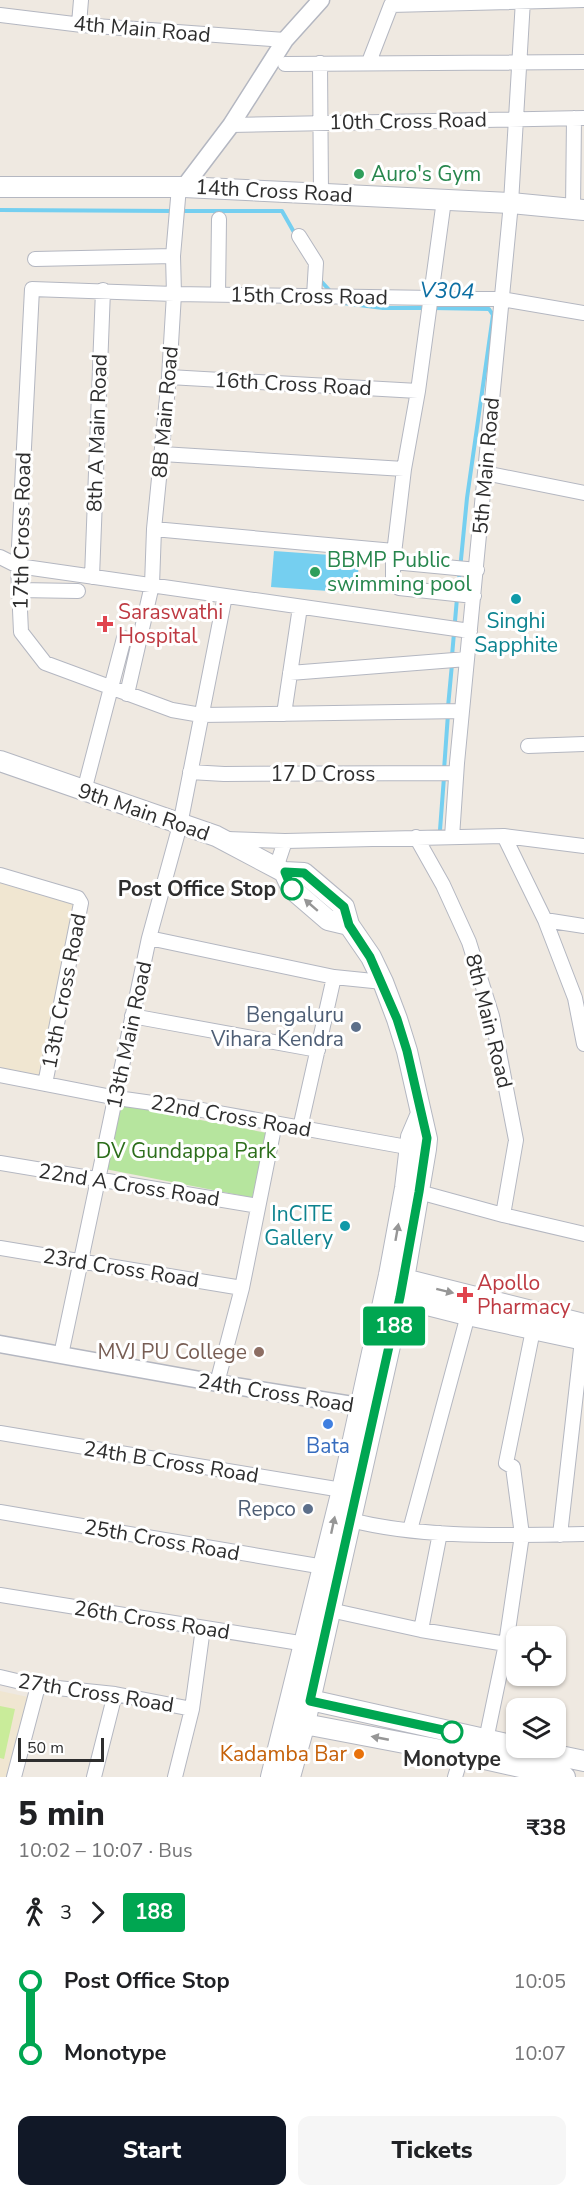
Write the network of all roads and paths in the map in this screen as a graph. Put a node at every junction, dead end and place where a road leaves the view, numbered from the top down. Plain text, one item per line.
1 (81, 0) edge
2 (321, 0) edge
3 (584, 0) edge
4 (523, 1) edge
5 (0, 15) edge
6 (79, 24) junction
7 (285, 40) junction
8 (369, 62) junction
9 (519, 62) junction
10 (584, 62) edge
11 (320, 63) junction
12 (285, 64) dead end
13 (517, 118) junction
14 (579, 118) edge
15 (320, 123) junction
16 (231, 125) junction
17 (0, 187) edge
18 (321, 194) junction
19 (179, 199) junction
20 (444, 200) junction
21 (511, 203) junction
22 (579, 209) edge
23 (219, 219) dead end
24 (299, 236) dead end
25 (173, 256) junction
26 (35, 259) dead end
27 (32, 289) joint
28 (103, 290) junction
29 (174, 294) junction
30 (218, 295) junction
31 (314, 297) junction
32 (430, 299) junction
33 (502, 299) junction
34 (584, 313) edge
35 (169, 377) junction
36 (418, 391) junction
37 (162, 454) junction
38 (404, 469) junction
39 (485, 474) junction
40 (584, 493) edge
41 (154, 529) junction
42 (394, 556) junction
43 (0, 557) edge
44 (18, 566) junction
45 (477, 570) junction
46 (92, 577) junction
47 (152, 585) junction
48 (19, 590) junction
49 (78, 591) dead end
50 (225, 596) junction
51 (474, 596) junction
52 (300, 606) junction
53 (470, 631) junction
54 (124, 638) dead end
55 (467, 659) junction
56 (290, 673) junction
57 (111, 689) junction
58 (127, 694) junction
59 (453, 711) junction
60 (285, 714) junction
61 (201, 715) junction
62 (584, 744) edge
63 (528, 746) dead end
64 (0, 761) edge
65 (190, 772) junction
66 (456, 773) junction
67 (84, 791) junction
68 (180, 825) junction
69 (504, 836) junction
70 (416, 837) junction
71 (452, 837) junction
72 (221, 839) junction
73 (285, 841) junction
74 (584, 846) edge
75 (280, 870) junction
76 (0, 875) edge
77 (544, 920) junction
78 (584, 926) edge
79 (149, 938) junction
80 (334, 977) junction
81 (383, 982) junction
82 (579, 998) edge
83 (132, 1016) junction
84 (584, 1044) edge
85 (318, 1050) junction
86 (0, 1075) edge
87 (45, 1084) junction
88 (117, 1098) junction
89 (275, 1124) junction
90 (300, 1128) junction
91 (418, 1149) junction
92 (0, 1163) edge
93 (99, 1179) junction
94 (419, 1192) junction
95 (258, 1206) junction
96 (503, 1215) junction
97 (584, 1234) edge
98 (0, 1248) edge
99 (82, 1262) junction
100 (394, 1287) junction
101 (242, 1288) junction
102 (468, 1315) junction
103 (533, 1329) junction
104 (583, 1335) edge
105 (0, 1344) edge
106 (61, 1355) junction
107 (217, 1383) junction
108 (367, 1408) junction
109 (0, 1433) edge
110 (342, 1490) junction
111 (0, 1512) edge
112 (350, 1520) junction
113 (410, 1530) junction
114 (440, 1533) junction
115 (584, 1534) edge
116 (522, 1535) junction
117 (560, 1535) junction
118 (324, 1567) junction
119 (0, 1595) edge
120 (330, 1610) junction
121 (509, 1626) edge
122 (203, 1628) junction
123 (421, 1630) junction
124 (506, 1644) joint
125 (314, 1645) junction
126 (0, 1677) edge
127 (38, 1686) junction
128 (115, 1694) junction
129 (301, 1698) junction
130 (192, 1709) junction
131 (295, 1722) junction
132 (486, 1740) junction
133 (506, 1744) edge
134 (462, 1754) junction
135 (539, 1758) edge
136 (584, 1761) edge
137 (563, 1772) edge
138 (15, 1777) edge
139 (94, 1777) edge
140 (175, 1777) edge
141 (271, 1777) edge
142 (290, 1777) edge
143 (455, 1777) edge

1 - 6 street
2 - 7 street
3 - 4 street
4 - 8 street
4 - 9 street, 5th Main Road
5 - 6 street, 4th Main Road
6 - 7 street, 4th Main Road
7 - 16 street
8 - 9 street
8 - 11 street
9 - 10 street
9 - 13 street, 5th Main Road
11 - 12 street
11 - 15 street
13 - 14 street, 10th Cross Road
13 - 15 street, 10th Cross Road
13 - 21 street, 5th Main Road
14 - 22 street
15 - 16 street, 10th Cross Road
15 - 18 street
16 - 19 street
17 - 19 main road, 14th Cross Road
18 - 19 main road, 14th Cross Road
18 - 20 main road, 14th Cross Road
19 - 25 street, 8B Main Road
20 - 21 main road, 14th Cross Road
20 - 32 street
21 - 22 main road, 14th Cross Road
21 - 33 street, 5th Main Road
23 - 30 street
24 - 31 street
25 - 26 street
25 - 29 street, 8B Main Road
27 - 28 street, 15th Cross Road
27 - 44 street, 17th Cross Road
28 - 29 street, 15th Cross Road
28 - 46 street, 8th A Main Road
29 - 30 street, 15th Cross Road
29 - 35 street, 8B Main Road
30 - 31 street, 15th Cross Road
31 - 32 street, 15th Cross Road
32 - 33 street, 15th Cross Road
32 - 36 street
33 - 34 street, 15th Cross Road
33 - 39 street, 5th Main Road
35 - 36 street, 16th Cross Road
35 - 37 street, 8B Main Road
36 - 38 street
37 - 38 street
37 - 41 street, 8B Main Road
38 - 42 street
39 - 40 street
39 - 45 street, 5th Main Road
41 - 42 street
41 - 47 street, 8B Main Road
42 - 45 street
42 - 51 street
43 - 44 street
44 - 46 street
44 - 48 street, 17th Cross Road
45 - 51 street, 5th Main Road
46 - 47 street
47 - 50 street
47 - 58 street, 8B Main Road
48 - 49 street
48 - 57 street, 17th Cross Road
50 - 52 street
50 - 61 street, 13th Main Road
51 - 53 street, 5th Main Road
52 - 53 street
52 - 56 street
53 - 55 street, 5th Main Road
54 - 57 street
55 - 56 street
55 - 59 street, 5th Main Road
56 - 60 street
57 - 58 street, 17th Cross Road
57 - 67 street
58 - 61 street, 17th Cross Road
59 - 60 street, 17th Cross Road
59 - 66 street, 5th Main Road
60 - 61 street, 17th Cross Road
61 - 65 street, 13th Main Road
62 - 63 street
64 - 67 main road, 9th Main Road
65 - 66 street, 17 D Cross
65 - 68 street, 13th Main Road
66 - 71 street, 5th Main Road
67 - 68 main road, 9th Main Road
68 - 72 main road, 9th Main Road
68 - 79 street, 13th Main Road
69 - 71 street
69 - 74 street
69 - 77 street
70 - 71 street
70 - 73 street
70 - 96 street, 8th Main Road
72 - 73 street
72 - 75 main road, 9th Main Road
73 - 75 street
75 - 81 main road, 9th Main Road
76 - 87 street, 13th Cross Road
77 - 78 street
77 - 82 street
79 - 80 street
79 - 83 street, 13th Main Road
80 - 81 street
80 - 85 street
81 - 91 main road, 9th Main Road
82 - 84 street
83 - 85 street
83 - 88 street, 13th Main Road
85 - 90 street
86 - 87 street, 22nd Cross Road
87 - 88 street, 22nd Cross Road
88 - 89 street, 22nd Cross Road
88 - 93 street, 13th Main Road
89 - 90 street, 22nd Cross Road
89 - 95 street
90 - 91 street, 22nd Cross Road
91 - 94 main road, 9th Main Road
100 -> 91 main road, 9th Main Road
92 - 93 street, 22nd A Cross Road
93 - 95 street, 22nd A Cross Road
93 - 99 street, 13th Main Road
94 - 96 street
94 - 100 main road, 9th Main Road
95 - 101 street
96 - 97 street
98 - 99 street, 23rd Cross Road
99 - 101 street, 23rd Cross Road
99 - 106 street, 13th Main Road
100 - 102 main road
100 -> 104 main road
100 - 108 main road, 9th Main Road
101 - 107 street
102 - 103 main road
102 - 113 street
103 - 104 main road
103 - 116 street
104 - 117 street
105 - 106 street, 24th Cross Road
106 - 107 street, 24th Cross Road
107 - 108 street, 24th Cross Road
108 - 110 main road, 9th Main Road
108 - 112 main road, 9th Main Road
109 - 110 street, 24th B Cross Road
118 -> 110 main road, 9th Main Road
111 - 118 street, 25th Cross Road
112 - 113 street
112 - 120 main road, 9th Main Road
113 - 114 street
114 - 116 street
114 - 123 street
115 - 117 street
116 - 117 street
116 - 121 street
118 - 125 main road, 9th Main Road
119 - 122 street, 26th Cross Road
120 - 123 street
120 - 125 main road, 9th Main Road
122 - 125 street, 26th Cross Road
122 - 130 street
123 - 124 street
124 - 132 street
125 - 129 main road, 9th Main Road
126 - 127 street, 27th Cross Road
127 - 128 street, 27th Cross Road
127 - 138 street
128 - 130 street, 27th Cross Road
128 - 139 street
129 - 131 main road, 9th Main Road
129 - 132 main road
130 - 140 street
134 -> 131 main road
131 - 141 main road, 9th Main Road
131 - 142 main road, 9th Main Road
132 - 133 main road
134 - 137 main road
134 - 143 street
135 - 137 main road
136 - 137 main road

